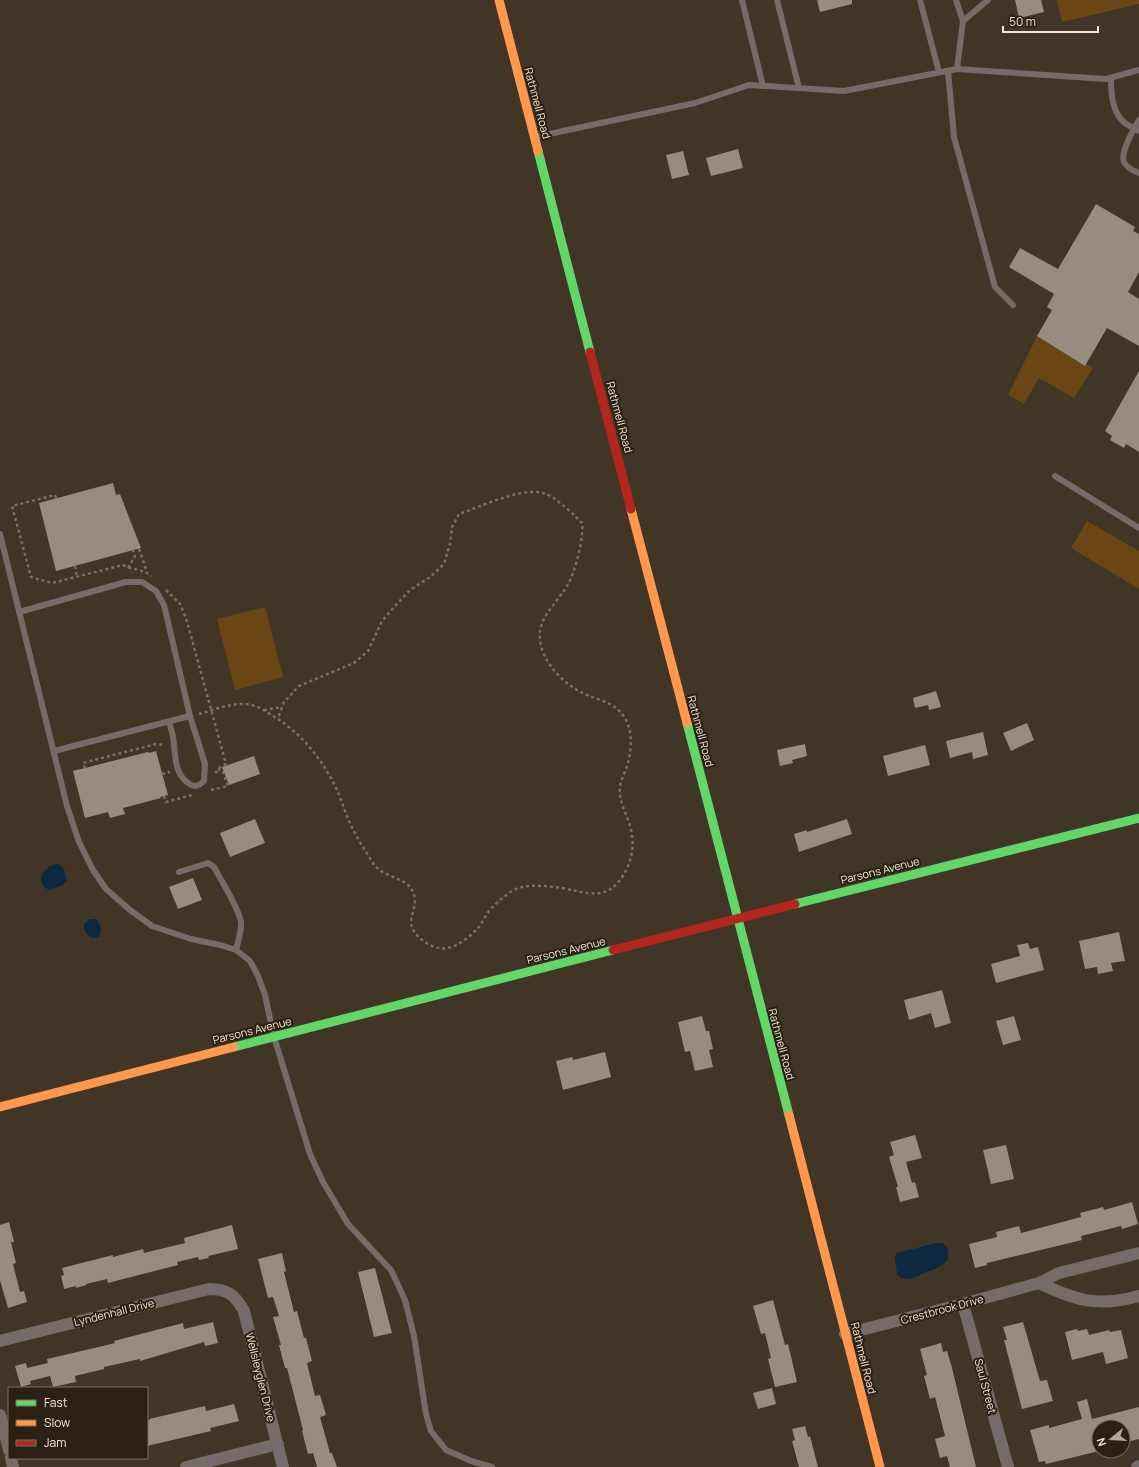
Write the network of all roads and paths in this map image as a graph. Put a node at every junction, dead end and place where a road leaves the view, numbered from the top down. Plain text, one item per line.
1 (499, 0) edge
2 (742, 0) edge
3 (777, 0) edge
4 (920, 0) edge
5 (956, 0) edge
6 (988, 0) edge
7 (963, 21) junction
8 (957, 69) junction
9 (1139, 70) edge
10 (948, 71) junction
11 (939, 72) junction
12 (1111, 78) junction
13 (763, 86) junction
14 (799, 88) junction
15 (1139, 120) edge
16 (1137, 129) edge
17 (535, 137) junction
18 (1139, 173) edge
19 (1013, 305) dead end
20 (1055, 476) dead end
21 (1139, 528) edge
22 (0, 534) edge
23 (139, 549) dead end
24 (133, 550) dead end
25 (75, 566) dead end
26 (128, 568) dead end
27 (147, 572) dead end
28 (77, 576) dead end
29 (19, 612) junction
30 (282, 707) junction
31 (264, 710) junction
32 (191, 717) junction
33 (278, 718) junction
34 (169, 721) junction
35 (166, 748) dead end
36 (54, 751) junction
37 (169, 767) dead end
38 (85, 768) dead end
39 (218, 769) dead end
40 (171, 772) junction
41 (162, 774) dead end
42 (173, 776) dead end
43 (211, 790) dead end
44 (190, 792) dead end
45 (194, 795) dead end
46 (1139, 818) edge
47 (179, 872) dead end
48 (737, 919) junction
49 (236, 950) junction
50 (274, 1037) junction
51 (0, 1107) edge
52 (1139, 1253) edge
53 (1039, 1283) junction
54 (228, 1292) joint
55 (1139, 1296) edge
56 (963, 1304) junction
57 (845, 1334) junction
58 (0, 1341) edge
59 (0, 1415) edge
60 (278, 1444) junction
61 (8, 1446) edge
62 (186, 1467) edge
63 (284, 1467) edge
64 (492, 1467) edge
65 (880, 1467) edge
66 (1008, 1467) edge

1 - 17 street, Rathmell Road
2 - 13 lane
3 - 14 lane
4 - 11 lane
5 - 7 lane
6 - 7 lane
7 - 8 lane
8 - 10 lane
8 - 12 lane
9 - 12 lane
10 - 11 lane
10 - 19 lane
11 - 14 lane
12 - 16 lane
13 - 14 lane
13 - 17 lane
15 - 16 lane
16 - 18 lane
17 - 48 street, Rathmell Road
20 - 21 lane
22 - 29 lane
23 - 27 path
24 - 26 path
25 - 28 path
29 - 32 lane
29 - 36 lane
30 - 31 path
30 - 33 path
30 - 33 path
31 - 32 path
31 - 33 path
32 - 34 lane
32 - 34 lane
34 - 36 lane
35 - 38 path
36 - 49 lane
37 - 40 path
39 - 43 path
40 - 41 path
40 - 42 path
44 - 45 path
46 - 48 street, Parsons Avenue
47 - 49 lane
48 - 50 street, Parsons Avenue
48 - 57 street, Rathmell Road
49 - 50 lane
50 - 51 street, Parsons Avenue
50 - 64 lane
52 - 53 street, Crestbrook Drive
53 - 55 street
53 - 56 street, Crestbrook Drive
54 - 58 street, Lyndenhall Drive
54 - 60 street, Wellsleyglen Drive
56 - 57 street, Crestbrook Drive
56 - 66 street, Saul Street
57 - 65 street, Rathmell Road
59 - 61 street
60 - 62 street
60 - 63 street, Wellsleyglen Drive

